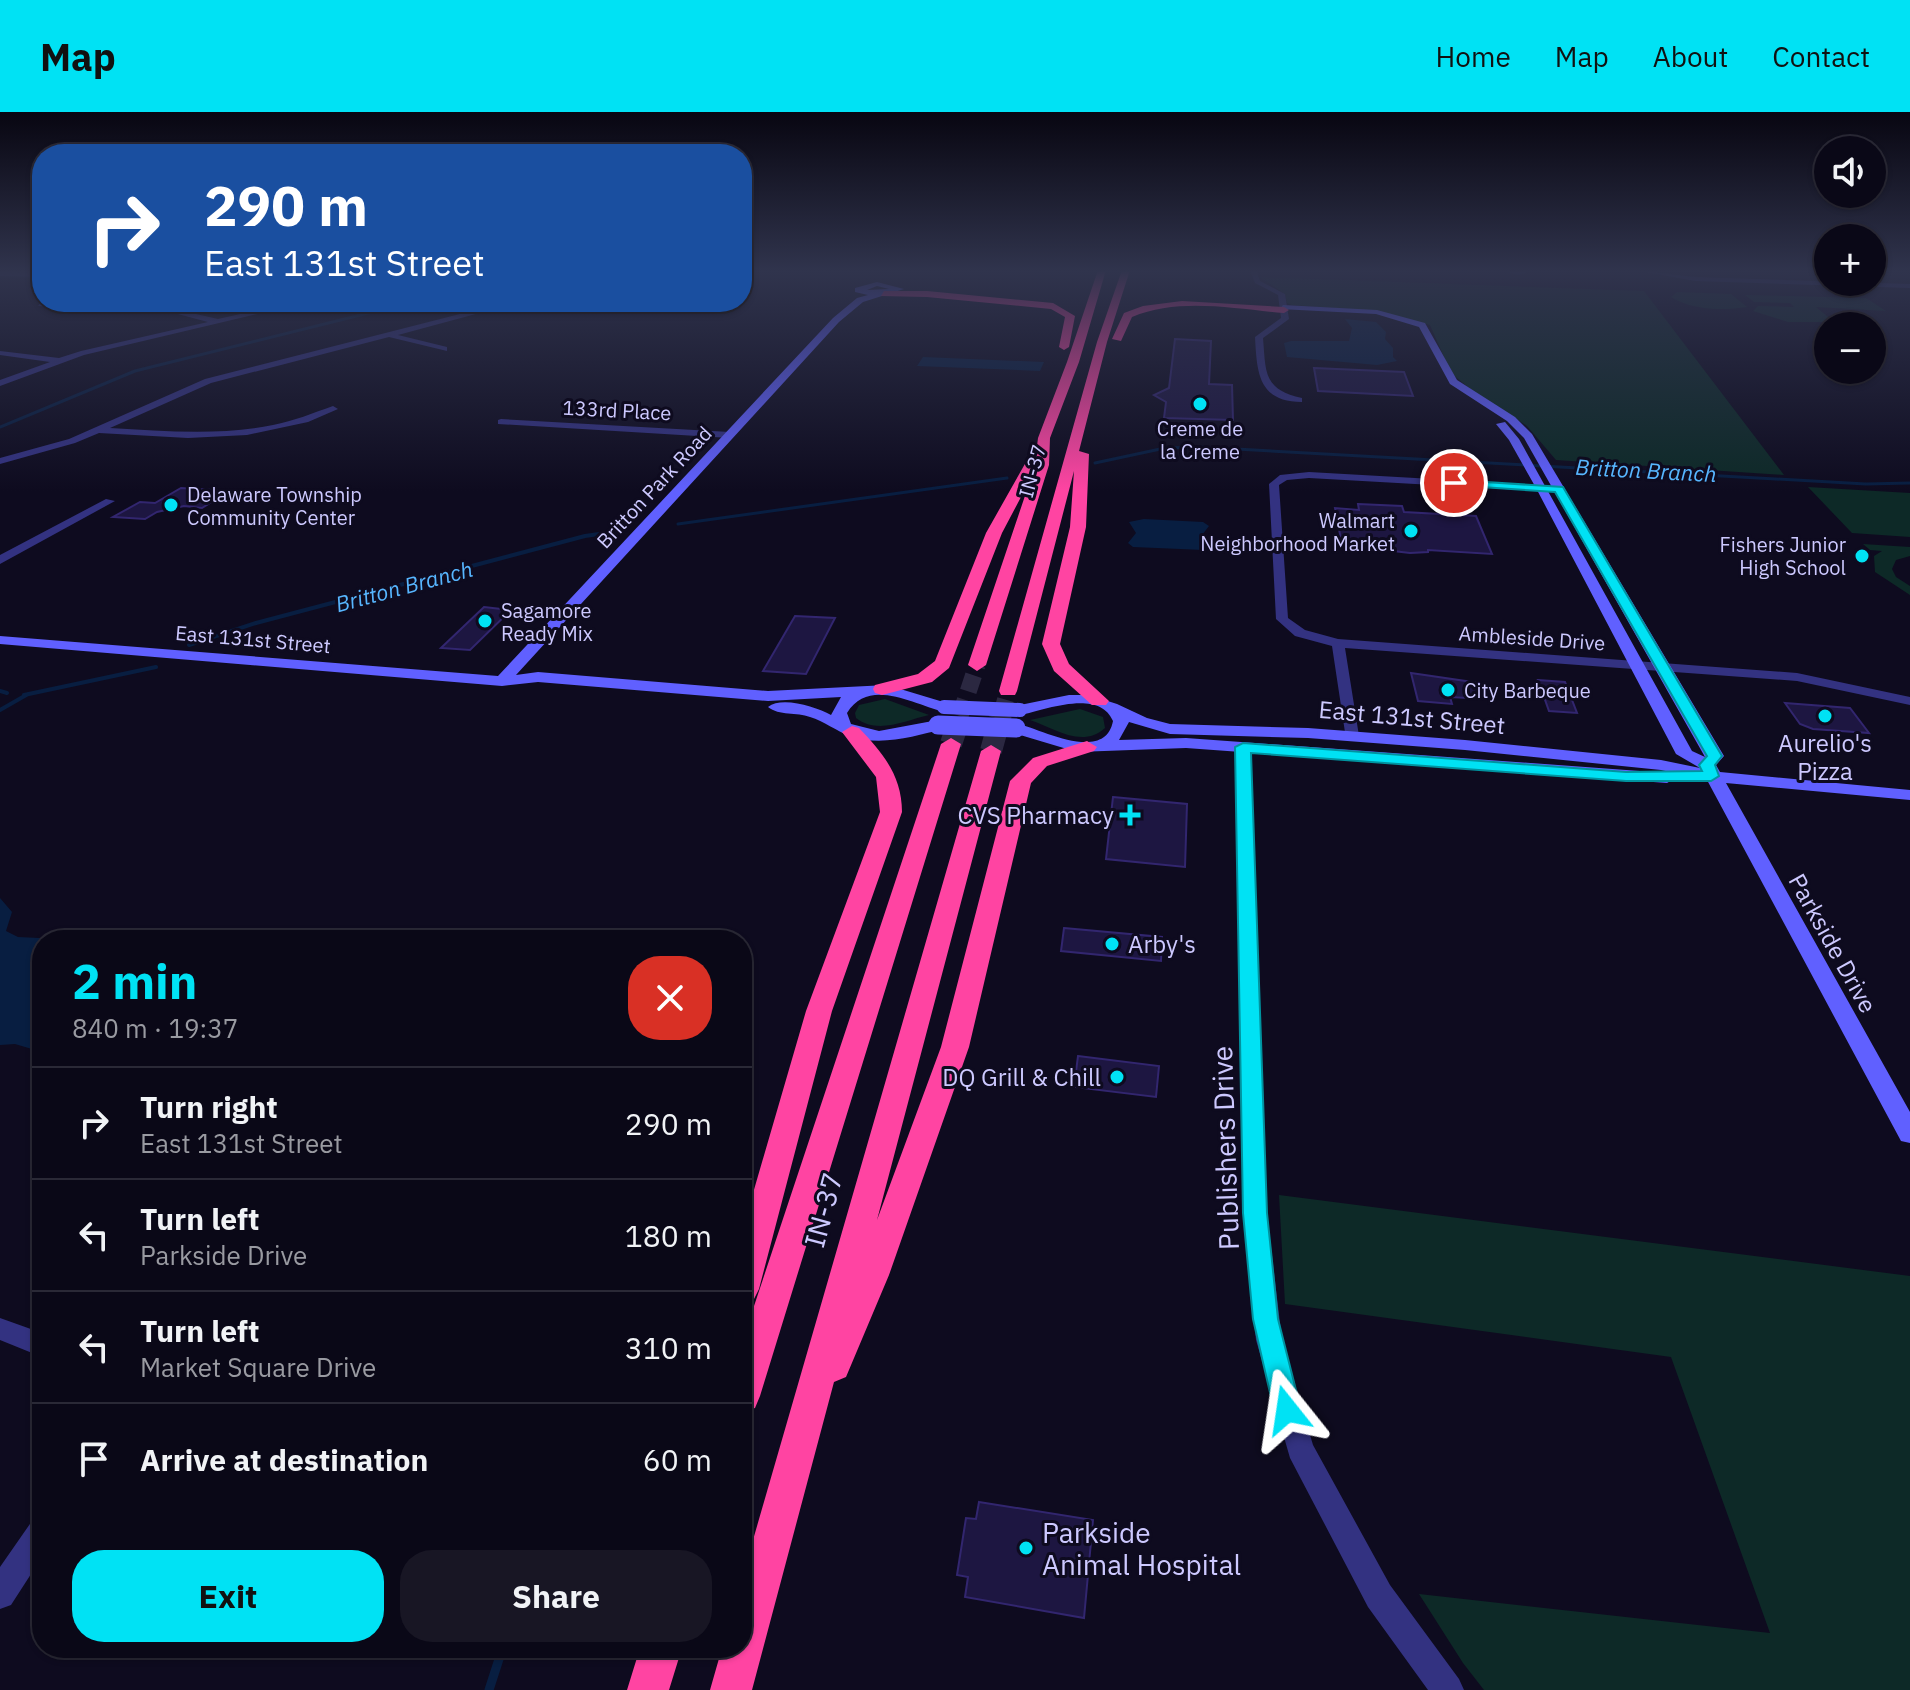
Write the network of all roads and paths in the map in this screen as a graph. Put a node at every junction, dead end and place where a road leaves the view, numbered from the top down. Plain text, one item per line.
1 (127, 344) edge
2 (355, 344) edge
3 (423, 344) edge
4 (814, 344) edge
5 (1065, 344) edge
6 (1079, 344) edge
7 (1104, 344) edge
8 (1115, 344) edge
9 (1260, 344) edge
10 (1419, 344) edge
11 (1431, 344) edge
12 (1421, 348) dead end
13 (444, 349) dead end
14 (0, 353) edge
15 (59, 360) junction
16 (1438, 381) dead end
17 (0, 383) edge
18 (1091, 386) junction
19 (1299, 400) dead end
20 (333, 409) dead end
21 (1053, 411) junction
22 (501, 422) dead end
23 (1080, 426) junction
24 (97, 430) junction
25 (730, 435) junction
26 (1044, 438) junction
27 (0, 461) edge
28 (1536, 464) junction
29 (1542, 488) junction
30 (1559, 489) junction
31 (110, 501) dead end
32 (0, 560) edge
33 (0, 640) edge
34 (1338, 643) junction
35 (977, 665) tunnel mouth
36 (1637, 666) junction
37 (1663, 668) junction
38 (502, 681) junction
39 (875, 690) junction
40 (1008, 691) tunnel mouth
41 (1910, 701) edge
42 (1105, 704) junction
43 (1018, 719) junction
44 (848, 730) junction
45 (944, 734) junction
46 (1351, 736) junction
47 (1092, 747) junction
48 (1243, 747) junction
49 (991, 751) tunnel mouth
50 (1709, 771) junction
51 (1910, 795) edge
52 (1910, 1134) edge
53 (752, 1253) edge
54 (0, 1329) edge
55 (32, 1341) edge
56 (752, 1363) edge
57 (797, 1453) junction
58 (32, 1546) edge
59 (0, 1594) edge
60 (752, 1615) edge
61 (655, 1658) edge
62 (740, 1658) edge
63 (647, 1690) edge
64 (731, 1690) edge
65 (1448, 1690) edge

1 - 15 street
2 - 24 street
3 - 13 street
4 - 25 street, Britton Park Road
5 - 21 highway
6 - 21 highway, IN-37
7 - 18 highway, IN-37
8 - 18 highway
9 - 19 street
10 - 12 street
11 - 28 street, Parkside Drive
14 - 15 street
15 - 17 street
16 - 28 street, Parkside Drive
18 - 23 highway, IN-37
20 - 24 street
21 - 26 highway, IN-37
22 - 25 street, 133rd Place
23 - 40 highway, IN-37
23 - 42 highway
24 - 27 street
25 - 38 street, Britton Park Road
26 - 35 highway, IN-37
26 - 39 highway
28 - 29 street, Parkside Drive
28 - 30 street, Parkside Drive
29 - 30 street
29 - 34 street, Ambleside Drive
29 - 36 street, Parkside Drive
30 - 37 street, Parkside Drive
31 - 32 street
33 - 38 street, East 131st Street
34 - 36 street, Ambleside Drive
34 - 46 street
36 - 37 street, Ambleside Drive
36 - 50 street, Parkside Drive
37 - 41 street, Ambleside Drive
37 - 50 street, Parkside Drive
38 - 39 street, East 131st Street
38 - 44 street, East 131st Street
39 - 43 street, East 131st Street, bridge
39 - 44 street
42 - 43 street
42 - 46 street, East 131st Street
42 - 47 street
43 - 45 street, East 131st Street, bridge
43 - 47 street, East 131st Street
44 - 45 street, East 131st Street
44 - 53 highway
45 - 56 highway, IN-37
46 - 50 street, East 131st Street
47 - 48 street, East 131st Street
47 - 57 highway
48 - 50 street, East 131st Street
48 - 65 street, Publishers Drive
49 - 57 highway, IN-37
50 - 51 street, East 131st Street
50 - 52 street, Parkside Drive
54 - 55 street
57 - 60 highway, IN-37
58 - 59 street
61 - 63 highway
62 - 64 highway, IN-37

